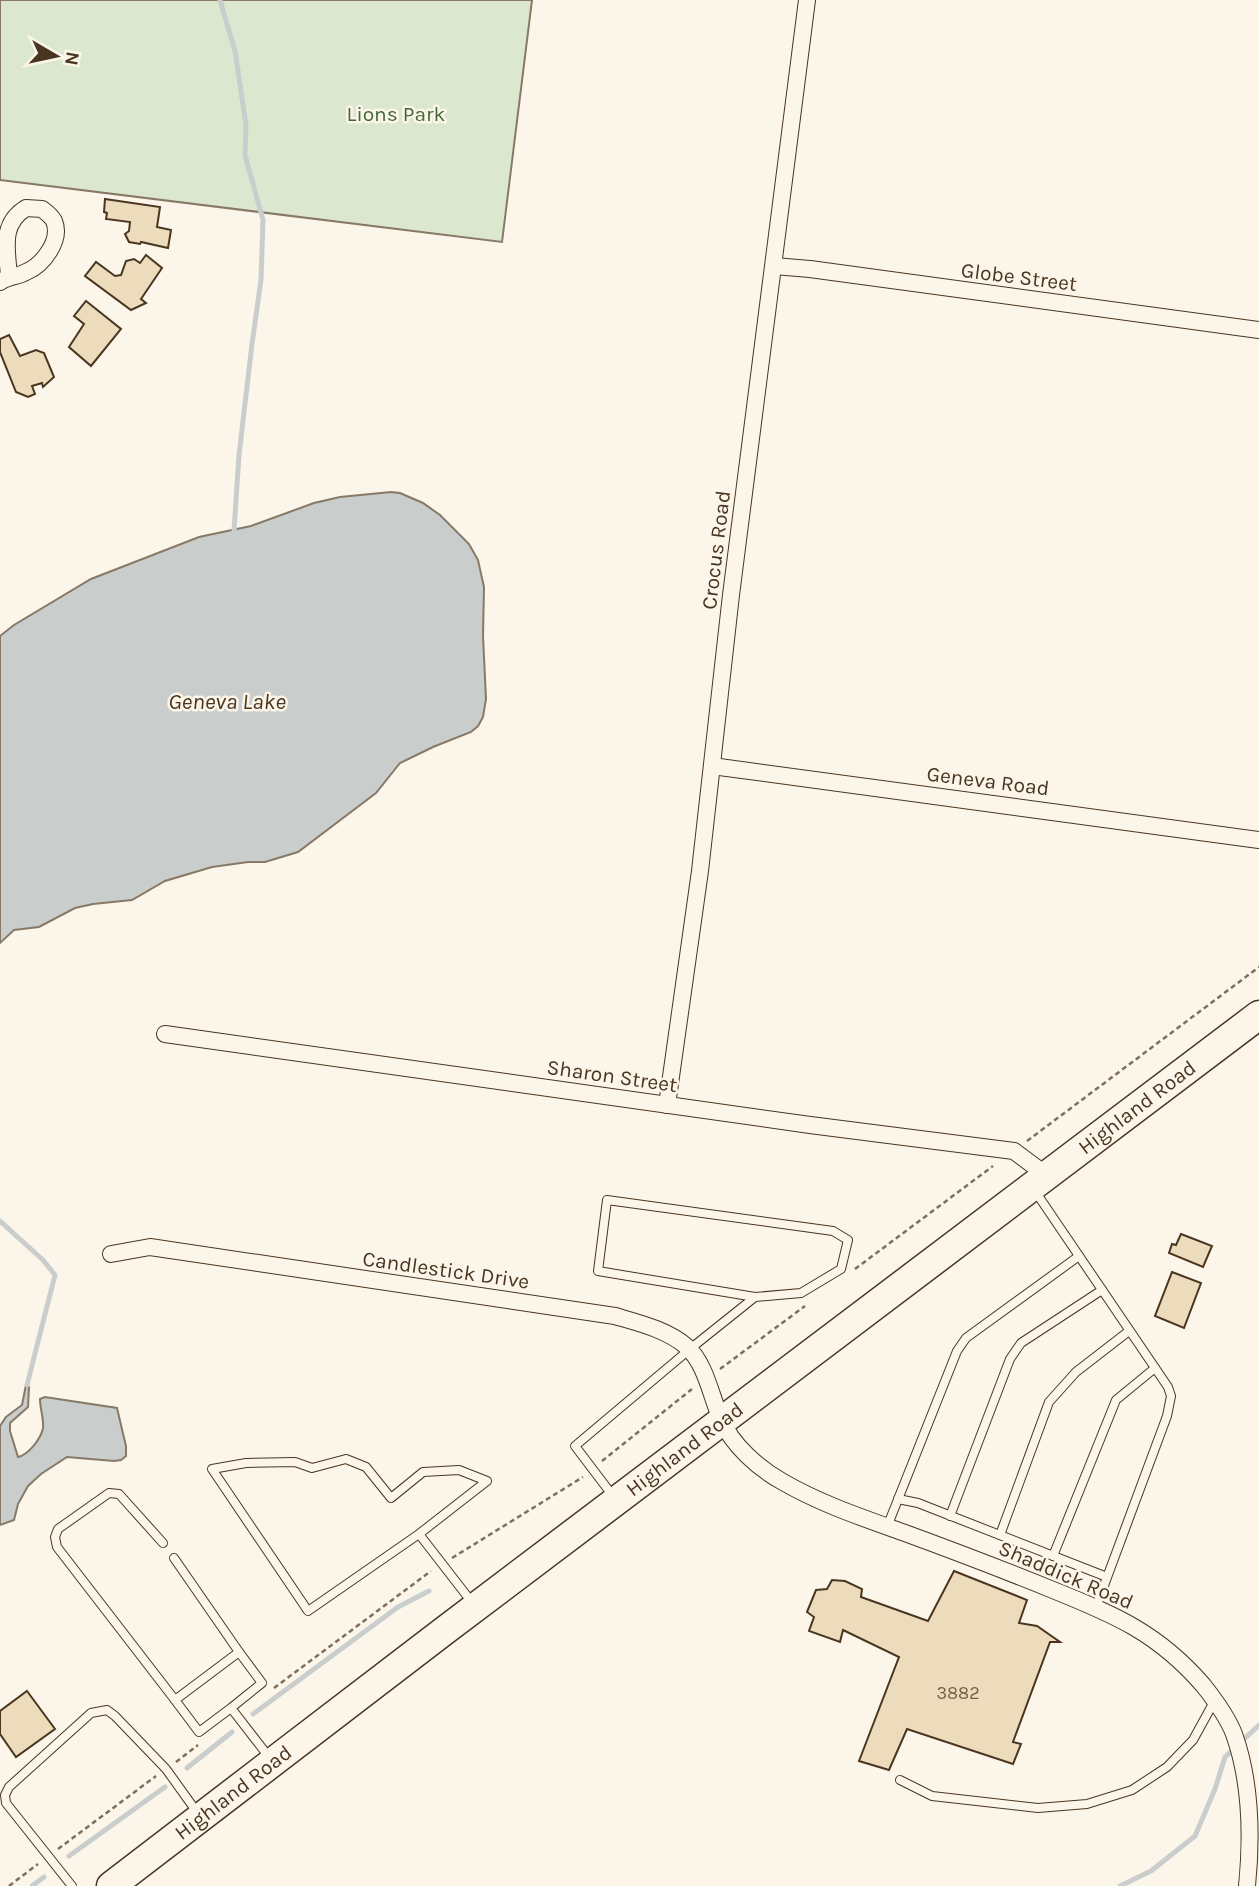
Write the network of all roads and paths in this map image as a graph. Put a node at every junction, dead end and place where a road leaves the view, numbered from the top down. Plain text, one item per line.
1 (807, 0) edge
2 (774, 266) junction
3 (1259, 330) edge
4 (712, 766) junction
5 (1259, 839) edge
6 (1259, 967) edge
7 (1259, 1015) edge
8 (165, 1034) dead end
9 (667, 1105) junction
10 (1014, 1151) junction
11 (1039, 1181) junction
12 (111, 1254) dead end
13 (1079, 1256) junction
14 (849, 1273) dead end
15 (1102, 1290) junction
16 (755, 1297) junction
17 (805, 1305) dead end
18 (1129, 1331) junction
19 (690, 1349) junction
20 (1155, 1368) junction
21 (706, 1378) junction
22 (721, 1421) junction
23 (593, 1468) junction
24 (898, 1499) junction
25 (616, 1501) junction
26 (950, 1516) junction
27 (887, 1527) junction
28 (419, 1534) junction
29 (1000, 1535) junction
30 (163, 1543) dead end
31 (1053, 1556) junction
32 (174, 1558) dead end
33 (442, 1564) junction
34 (1107, 1577) junction
35 (476, 1607) junction
36 (1096, 1607) junction
37 (239, 1652) junction
38 (270, 1692) dead end
39 (175, 1700) junction
40 (1215, 1700) junction
41 (230, 1708) junction
42 (207, 1738) dead end
43 (273, 1762) junction
44 (166, 1769) junction
45 (900, 1780) dead end
46 (201, 1817) junction
47 (49, 1856) junction
48 (9, 1886) edge
49 (72, 1886) edge
50 (111, 1886) edge
51 (1247, 1886) edge

1 - 2 street, Crocus Road
2 - 3 street, Globe Street
2 - 4 street, Crocus Road
4 - 5 street, Geneva Road
4 - 9 street, Crocus Road
6 - 10 path
7 - 11 highway, Highland Road
8 - 9 street, Sharon Street
9 - 10 street, Sharon Street
10 - 11 street, Sharon Street
10 - 14 path
11 - 13 lane
11 - 22 highway, Highland Road
12 - 19 street, Candlestick Drive
13 - 15 lane
13 - 24 lane
15 - 18 lane
15 - 26 lane
16 - 16 lane
16 - 19 lane
17 - 21 path
18 - 20 lane
18 - 29 lane
19 - 21 street
19 - 23 lane
20 - 31 lane
20 - 34 lane
21 - 22 street
21 - 23 path
22 - 25 highway, Highland Road
22 - 27 street, Shaddick Road
23 - 25 lane
23 - 33 path
24 - 26 lane
24 - 27 lane
25 - 35 highway, Highland Road
26 - 29 lane
27 - 36 street, Shaddick Road
28 - 28 lane
28 - 33 lane
29 - 31 lane
30 - 39 lane
31 - 34 lane
32 - 37 lane
33 - 35 lane
33 - 38 path
34 - 36 lane
35 - 43 highway, Highland Road
36 - 40 street, Shaddick Road
37 - 39 lane
37 - 41 lane
39 - 41 lane
40 - 45 lane
40 - 51 street, Shaddick Road
41 - 43 lane
42 - 44 path
43 - 46 highway, Highland Road
44 - 46 lane
44 - 47 path
44 - 47 lane
46 - 50 highway, Highland Road
47 - 48 path
47 - 49 lane

